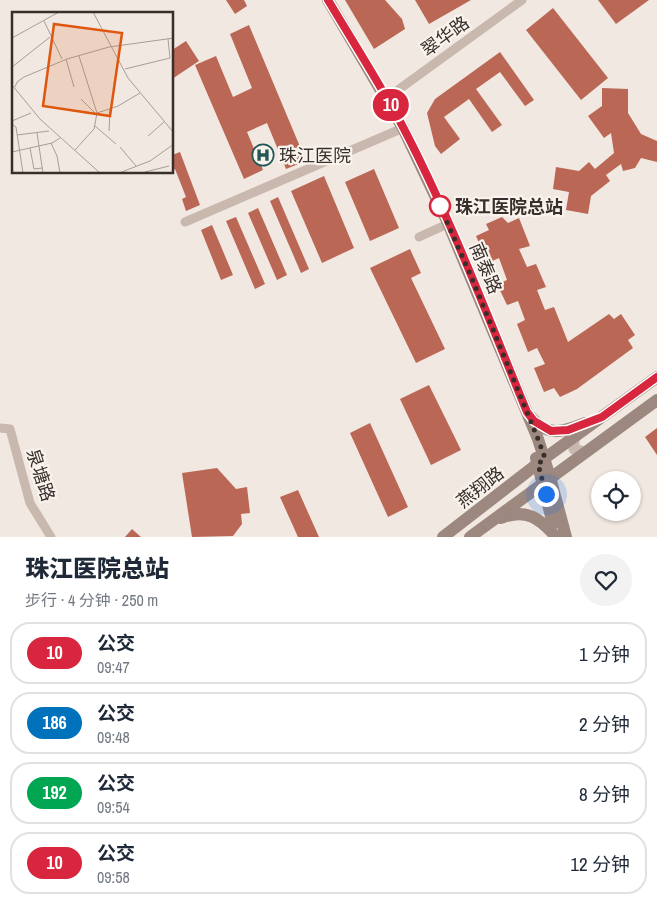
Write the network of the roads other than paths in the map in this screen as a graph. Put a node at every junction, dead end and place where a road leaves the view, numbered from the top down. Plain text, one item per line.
1 (320, 0) edge
2 (328, 0) edge
3 (522, 0) edge
4 (387, 98) junction
5 (400, 129) junction
6 (185, 222) dead end
7 (441, 227) junction
8 (419, 237) dead end
9 (657, 377) edge
10 (657, 400) edge
11 (527, 412) junction
12 (602, 417) junction
13 (0, 428) edge
14 (574, 437) junction
15 (584, 452) junction
16 (541, 461) junction
17 (547, 480) junction
18 (502, 492) junction
19 (512, 506) junction
20 (494, 520) junction
21 (51, 537) edge
22 (443, 537) edge
23 (470, 537) edge
24 (557, 537) edge
25 (566, 537) edge

1 - 5 main road, 南泰路
2 - 4 main road, 南泰路
3 - 4 street, 翠华路
4 - 5 main road, 南泰路
5 - 6 street
5 - 7 main road, 南泰路
5 - 11 main road, 南泰路
7 - 8 street
7 - 16 main road, 南泰路
9 - 12 main road, 燕翔路
10 - 15 main road, 燕翔路
11 - 12 main road
11 - 16 main road, 南泰路
12 - 14 main road, 燕翔路
13 - 21 street, 泉塘路
14 - 15 street
14 - 16 main road, 燕翔路
15 - 17 main road, 燕翔路
16 - 17 main road, 南泰路
16 - 18 main road, 燕翔路
17 - 19 main road, 燕翔路
17 - 24 main road, 南泰路
17 - 25 main road, 南泰路
18 - 19 street
18 - 22 main road, 燕翔路
19 - 20 main road, 燕翔路
20 - 23 main road, 燕翔路
20 - 24 main road

